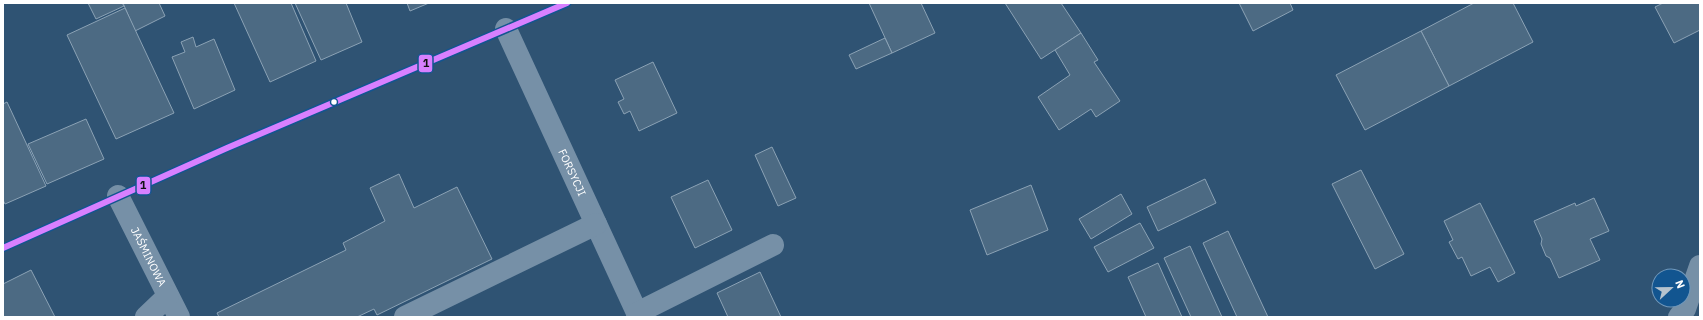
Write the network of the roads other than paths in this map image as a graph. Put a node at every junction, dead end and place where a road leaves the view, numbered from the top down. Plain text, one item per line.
1 (506, 29) dead end
2 (118, 196) dead end
3 (596, 224) junction
4 (773, 245) dead end
5 (1700, 266) edge
6 (168, 296) junction
7 (638, 315) edge
8 (146, 317) edge
9 (179, 317) edge
10 (405, 317) edge
11 (1678, 317) edge

1 - 3 street, FORSYCJI
2 - 6 street, JAŚMINOWA
3 - 7 street, FORSYCJI
3 - 10 street
4 - 7 street
5 - 11 street
6 - 8 street
6 - 9 street, JAŚMINOWA

